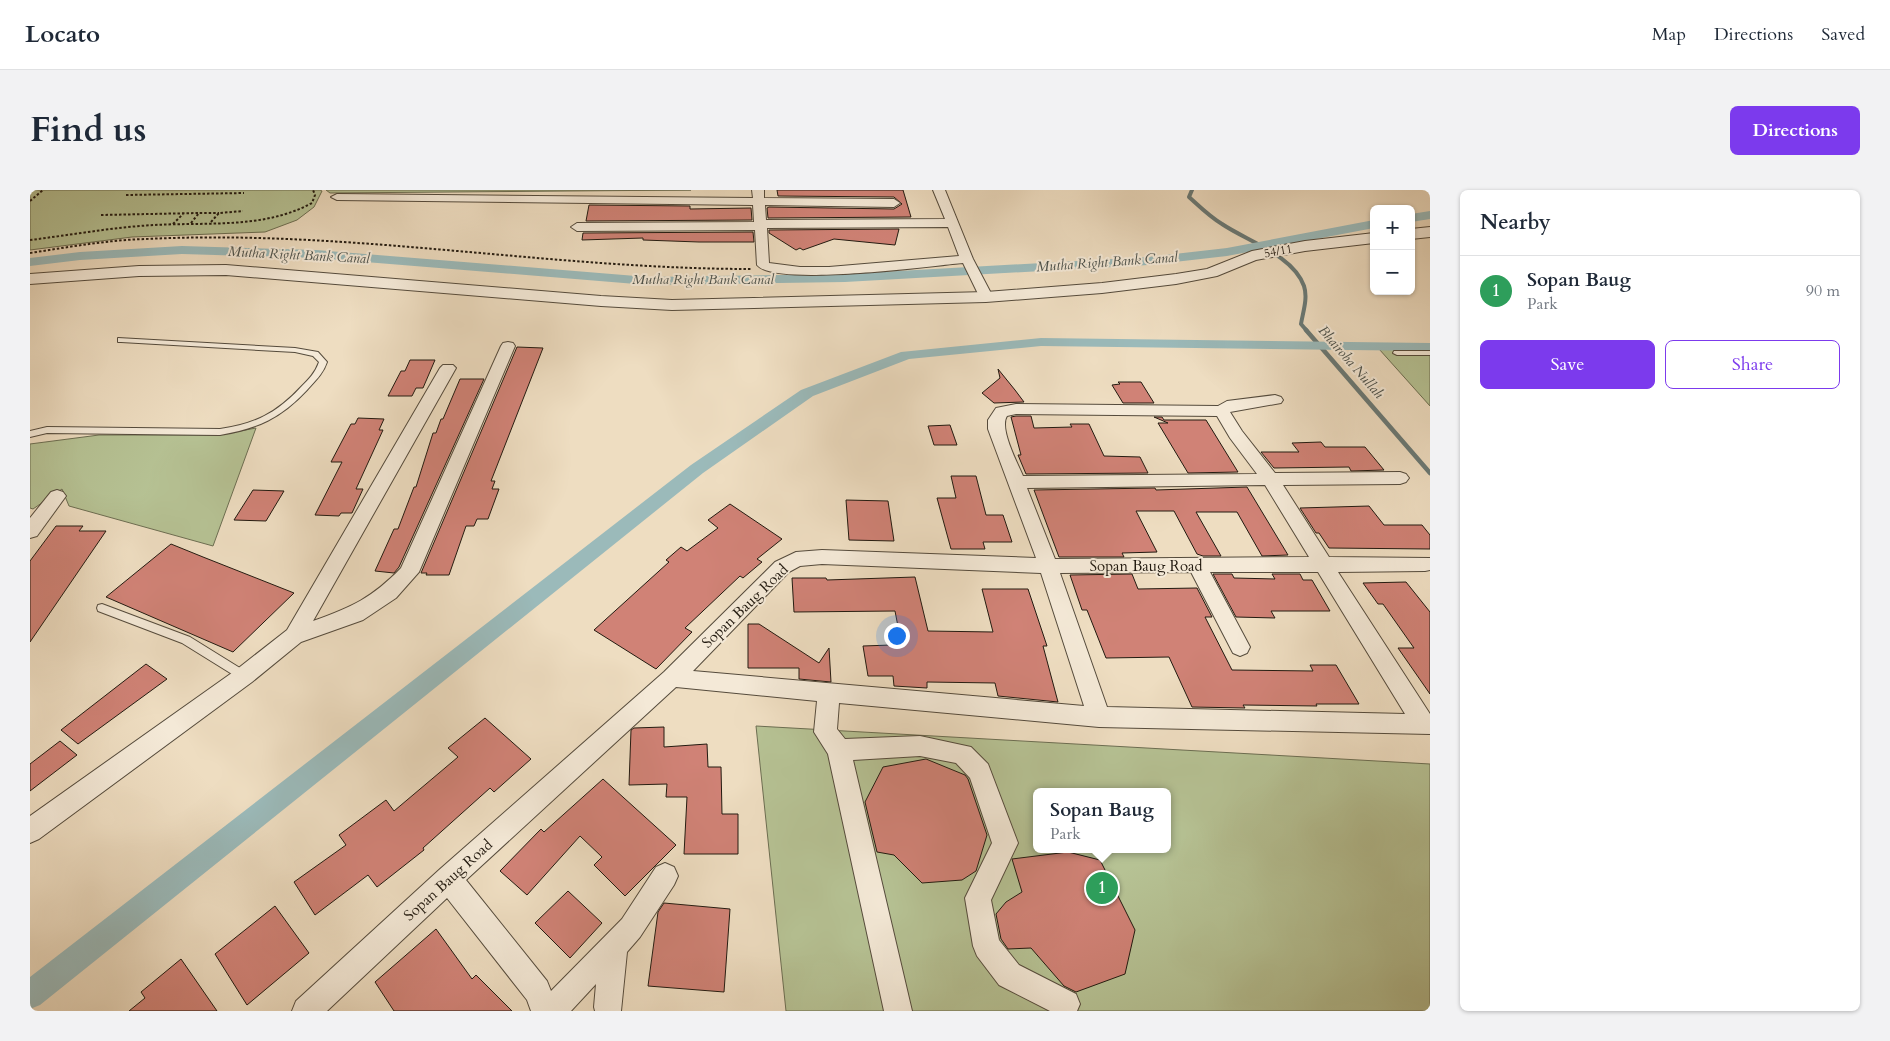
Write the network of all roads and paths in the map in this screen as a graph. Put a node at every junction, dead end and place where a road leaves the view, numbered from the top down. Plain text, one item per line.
1 (43, 190) edge
2 (201, 190) edge
3 (220, 190) edge
4 (237, 190) edge
5 (313, 190) edge
6 (939, 190) edge
7 (217, 193) junction
8 (234, 193) junction
9 (244, 193) dead end
10 (198, 194) junction
11 (126, 195) dead end
12 (758, 196) edge
13 (337, 197) dead end
14 (30, 201) edge
15 (894, 203) dead end
16 (219, 212) junction
17 (243, 212) dead end
18 (183, 213) junction
19 (199, 213) junction
20 (101, 215) dead end
21 (190, 223) junction
22 (211, 223) junction
23 (952, 223) junction
24 (173, 224) junction
25 (760, 225) junction
26 (578, 227) dead end
27 (1430, 232) edge
28 (1415, 234) edge
29 (1370, 238) edge
30 (30, 240) edge
31 (30, 253) edge
32 (968, 261) junction
33 (769, 269) junction
34 (30, 279) edge
35 (984, 292) junction
36 (121, 340) dead end
37 (508, 346) dead end
38 (1397, 353) dead end
39 (1430, 353) edge
40 (448, 368) dead end
41 (1275, 400) dead end
42 (1222, 411) junction
43 (30, 434) edge
44 (1400, 478) dead end
45 (1270, 479) junction
46 (1016, 482) junction
47 (58, 496) dead end
48 (33, 521) edge
49 (1425, 564) dead end
50 (1324, 565) junction
51 (1048, 566) junction
52 (1197, 566) junction
53 (102, 608) dead end
54 (294, 636) junction
55 (1240, 647) dead end
56 (244, 676) junction
57 (672, 678) junction
58 (829, 692) junction
59 (1099, 717) junction
60 (1427, 724) edge
61 (839, 750) junction
62 (30, 831) edge
63 (665, 876) dead end
64 (448, 879) junction
65 (614, 945) junction
66 (1066, 1004) dead end
67 (608, 1007) dead end
68 (306, 1011) edge
69 (545, 1011) edge
70 (551, 1011) edge
71 (898, 1011) edge

1 - 14 path
2 - 10 path
3 - 7 path
4 - 8 path
5 - 22 path
6 - 23 street
7 - 8 path
7 - 10 path
8 - 9 path
10 - 11 path
12 - 13 street
12 - 15 street
12 - 25 street
16 - 17 path
16 - 19 path
16 - 22 path
18 - 19 path
18 - 20 path
18 - 24 path
19 - 21 path
21 - 22 path
21 - 24 path
23 - 25 street
23 - 32 street
24 - 30 path
25 - 26 street
25 - 33 street
27 - 28 street
29 - 35 street, 54/11
31 - 33 path
32 - 33 street
32 - 35 street
34 - 35 street, 54/11
36 - 43 lane
37 - 54 street
38 - 39 lane
40 - 54 street
41 - 42 street
42 - 45 street
42 - 46 street
44 - 45 street
45 - 46 street
45 - 50 street
46 - 51 street
47 - 48 street
49 - 50 street, Sopan Baug Road
50 - 52 street, Sopan Baug Road
50 - 60 street
51 - 52 street, Sopan Baug Road
51 - 57 street, Sopan Baug Road
51 - 59 street
52 - 55 street
53 - 56 lane
54 - 56 street
56 - 62 street
57 - 58 street
57 - 64 street, Sopan Baug Road
58 - 59 street
58 - 61 street
59 - 60 street
61 - 66 street
61 - 71 street
63 - 65 street
64 - 68 street, Sopan Baug Road
64 - 69 street
65 - 67 street
65 - 70 street

